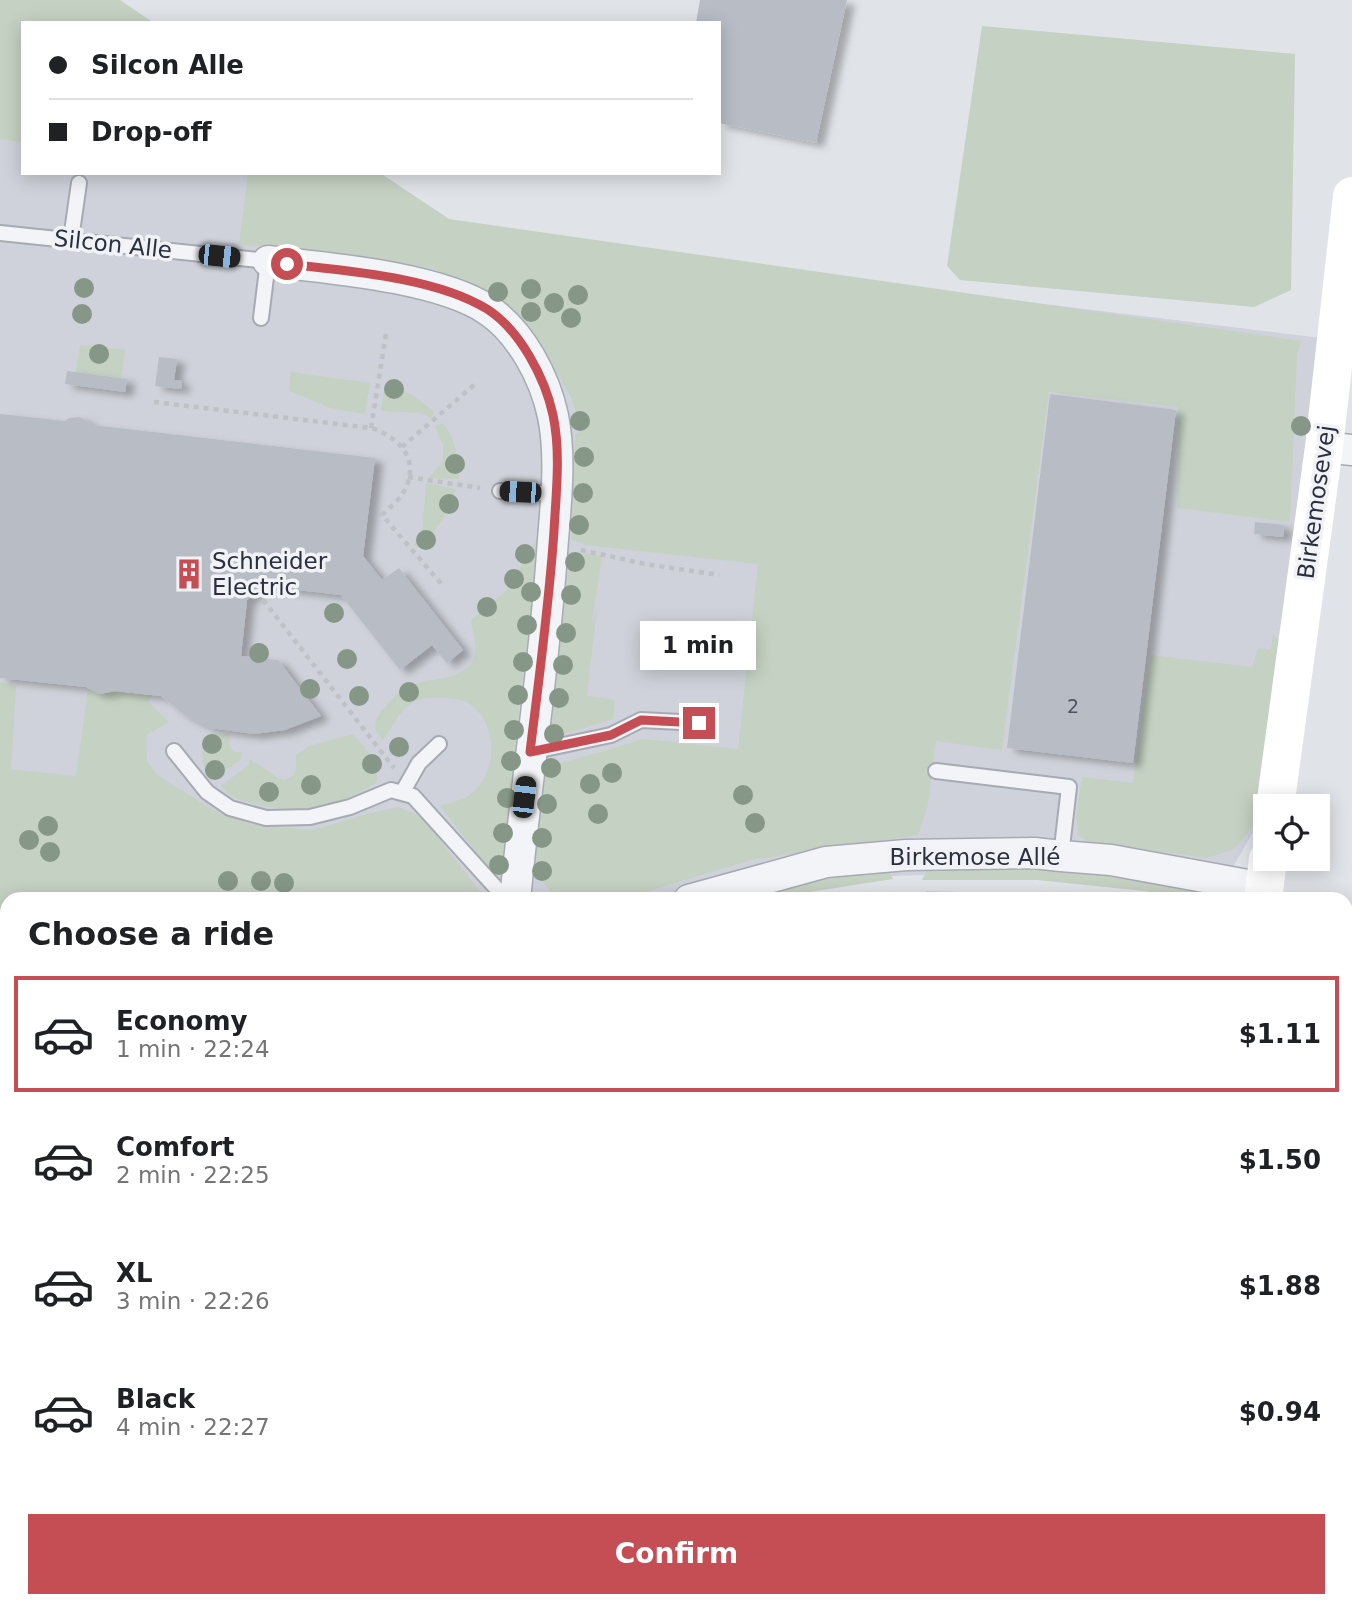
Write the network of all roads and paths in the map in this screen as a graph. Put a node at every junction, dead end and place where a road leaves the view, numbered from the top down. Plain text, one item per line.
1 (79, 183) dead end
2 (1352, 196) edge
3 (0, 233) edge
4 (71, 239) junction
5 (268, 261) junction
6 (261, 318) dead end
7 (386, 334) dead end
8 (474, 385) dead end
9 (154, 402) dead end
10 (371, 428) junction
11 (402, 447) junction
12 (1338, 449) edge
13 (408, 477) junction
14 (500, 491) joint
15 (556, 494) junction
16 (553, 545) junction
17 (719, 575) dead end
18 (444, 587) dead end
19 (257, 592) dead end
20 (699, 723) dead end
21 (439, 744) dead end
22 (174, 751) dead end
23 (530, 752) junction
24 (936, 771) dead end
25 (405, 789) junction
26 (1277, 794) edge
27 (1061, 856) junction
28 (1265, 882) edge
29 (500, 892) edge
30 (516, 892) edge
31 (718, 892) edge

1 - 4 lane
2 - 12 street, Birkemosevej
3 - 4 lane, Silcon Alle
4 - 5 lane, Silcon Alle
5 - 6 lane
5 - 15 street, Silcon Alle
7 - 10 path
8 - 11 path
9 - 10 path
10 - 11 path
11 - 13 path
12 - 26 street, Birkemosevej
13 - 14 path
13 - 18 path
14 - 15 lane
15 - 16 street, Silcon Alle
16 - 17 path
16 - 23 street, Silcon Alle
19 - 25 path
20 - 23 lane
21 - 25 lane
22 - 25 lane
23 - 30 street, Silcon Alle
24 - 27 lane
25 - 29 lane
27 - 28 street, Birkemose Allé
27 - 31 street, Birkemose Allé

